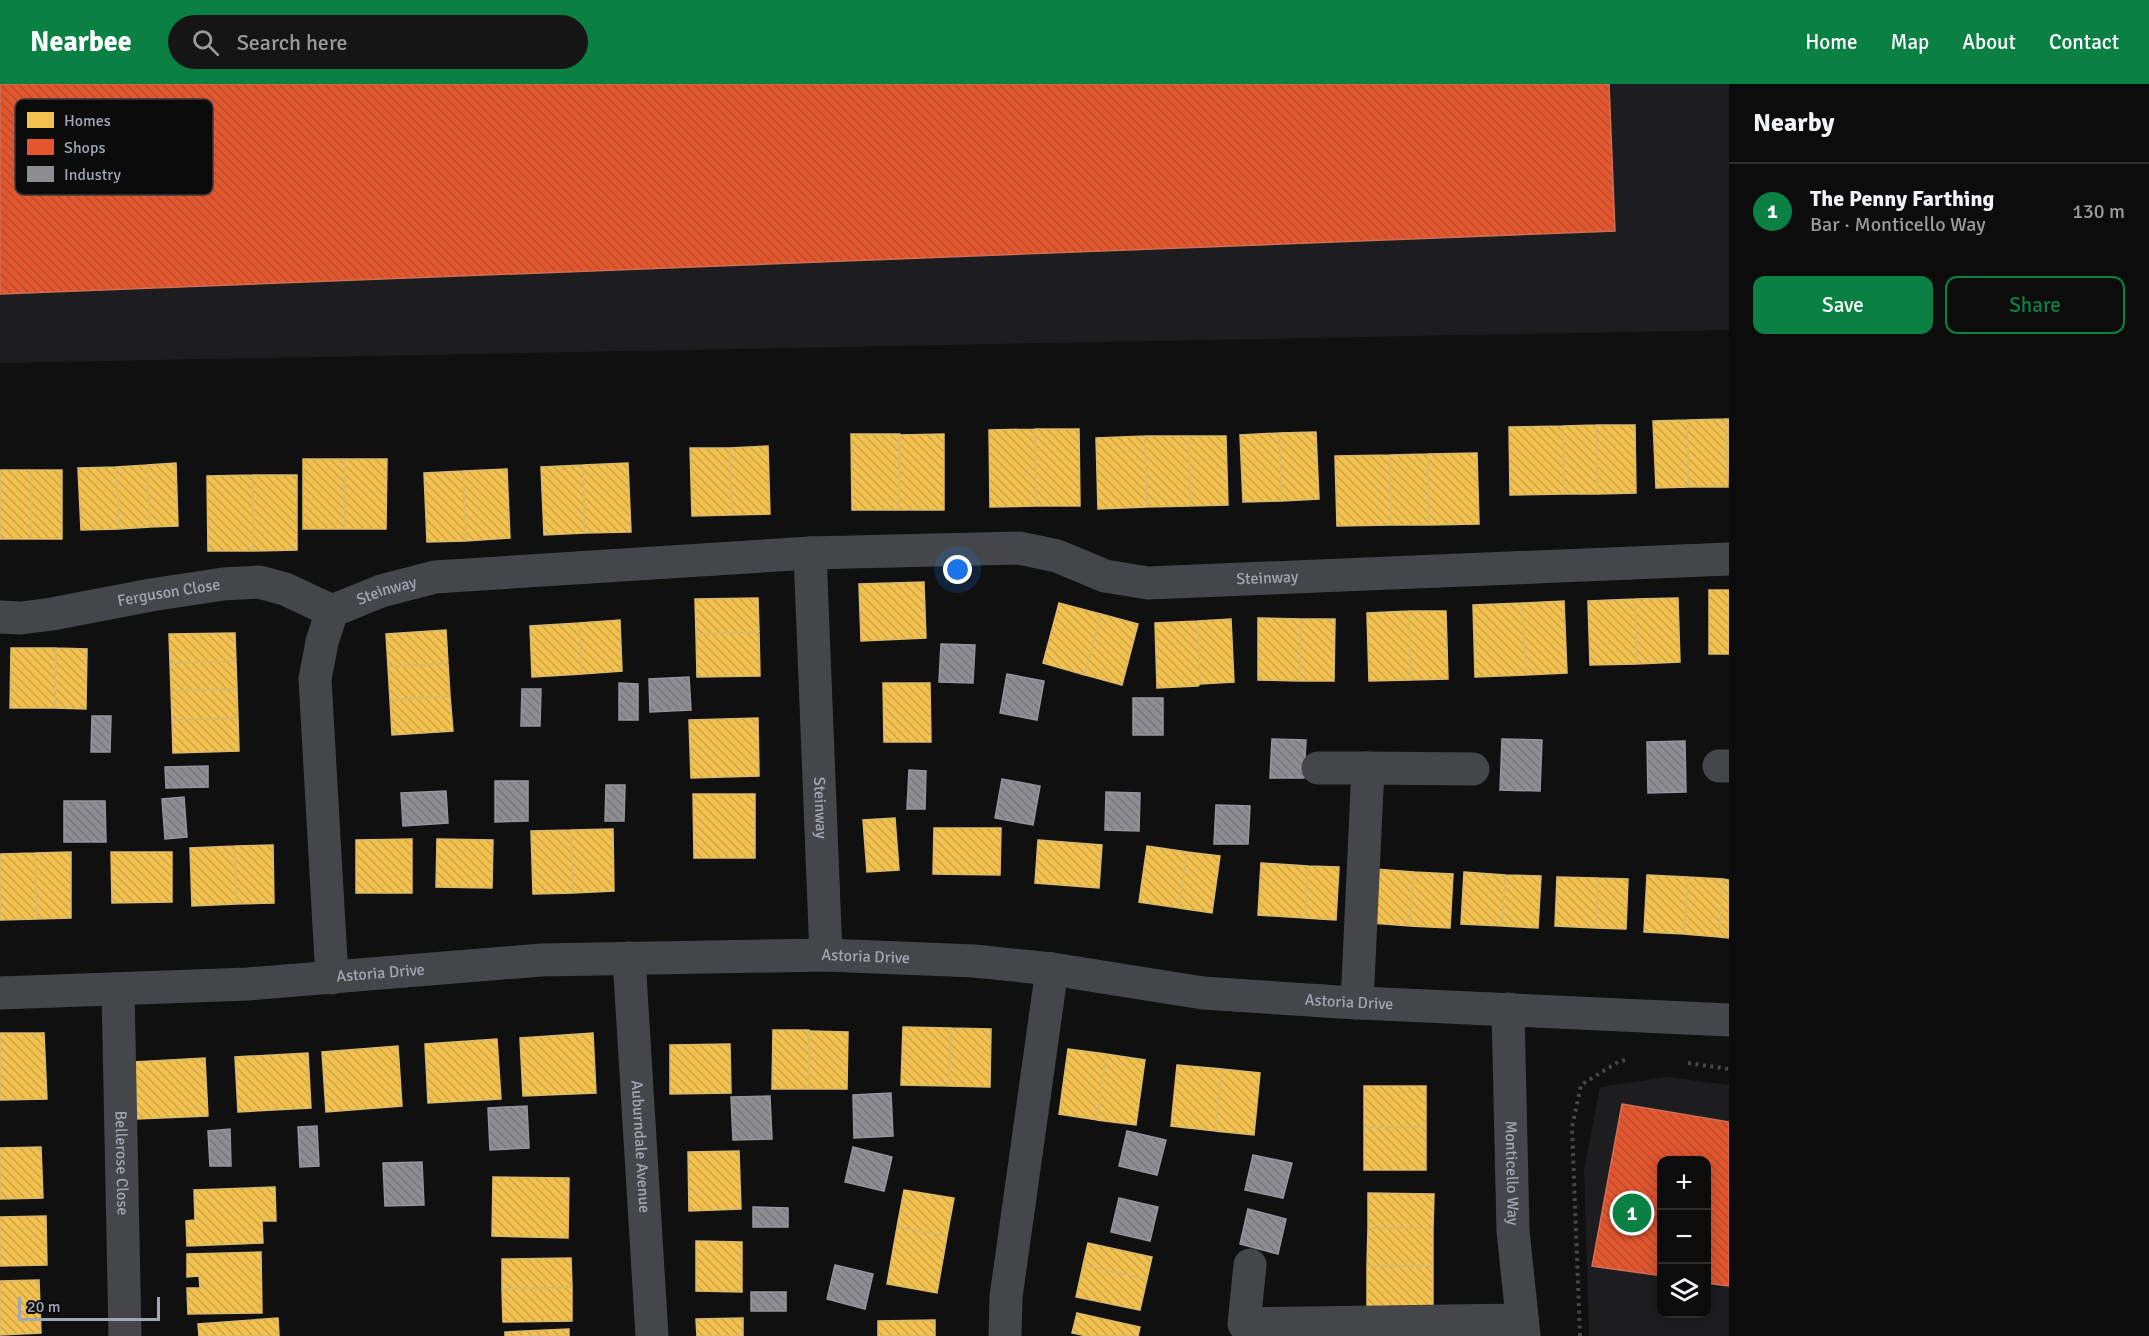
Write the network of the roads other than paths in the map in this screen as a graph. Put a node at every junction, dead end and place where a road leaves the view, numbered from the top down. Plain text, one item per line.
1 (810, 553) junction
2 (1729, 559) edge
3 (332, 611) junction
4 (0, 617) edge
5 (1318, 768) dead end
6 (1368, 768) junction
7 (1473, 769) dead end
8 (826, 955) junction
9 (629, 958) junction
10 (1052, 969) junction
11 (332, 978) junction
12 (118, 989) junction
13 (0, 993) edge
14 (1357, 1003) junction
15 (1508, 1009) junction
16 (1729, 1020) edge
17 (1250, 1265) dead end
18 (1523, 1328) edge
19 (125, 1336) edge
20 (652, 1336) edge
21 (1005, 1336) edge

1 - 2 street, Steinway
1 - 3 street, Steinway
1 - 8 street, Steinway
3 - 4 street, Ferguson Close
3 - 11 street
5 - 6 street
6 - 7 street
6 - 14 street
8 - 9 street, Astoria Drive
8 - 10 street, Astoria Drive
9 - 11 street, Astoria Drive
9 - 20 street, Auburndale Avenue
10 - 14 street, Astoria Drive
10 - 21 street
11 - 12 street, Astoria Drive
12 - 13 street, Astoria Drive
12 - 19 street, Bellerose Close
14 - 15 street, Astoria Drive
15 - 16 street, Astoria Drive
15 - 18 street, Monticello Way
17 - 18 street

